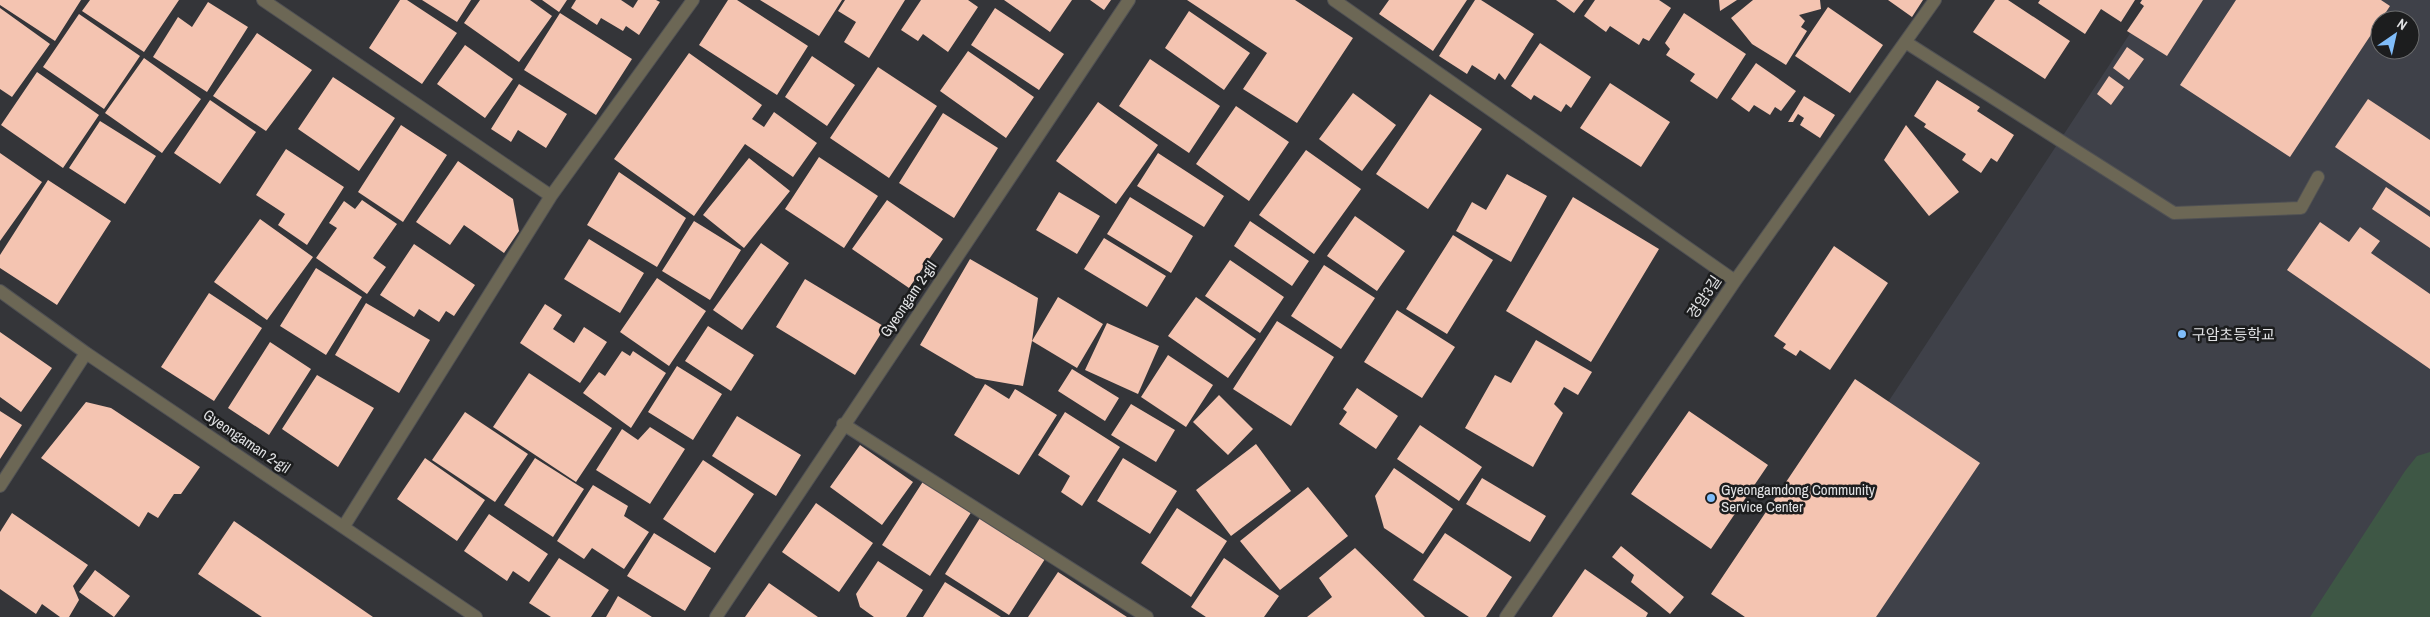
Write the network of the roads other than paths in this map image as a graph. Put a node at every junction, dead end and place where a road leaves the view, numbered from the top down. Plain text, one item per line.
1 (263, 0) edge
2 (693, 0) edge
3 (1129, 0) edge
4 (1334, 0) edge
5 (1935, 0) edge
6 (278, 5) edge
7 (1907, 43) junction
8 (2318, 177) dead end
9 (551, 196) junction
10 (1735, 281) junction
11 (0, 291) edge
12 (86, 353) junction
13 (843, 424) junction
14 (0, 486) edge
15 (344, 526) junction
16 (476, 617) edge
17 (716, 617) edge
18 (1147, 617) edge
19 (1506, 617) edge

1 - 6 street
2 - 9 street
3 - 13 street, Gyeongam 2-gil
4 - 10 street
5 - 7 street, 경암3길
6 - 9 street
7 - 8 street
7 - 10 street, 경암3길
9 - 15 street
10 - 19 street, 경암3길
11 - 12 street, Gyeongaman 2-gil
12 - 14 street
12 - 15 street, Gyeongaman 2-gil
13 - 17 street, Gyeongam 2-gil
13 - 18 street
15 - 16 street, Gyeongaman 2-gil

